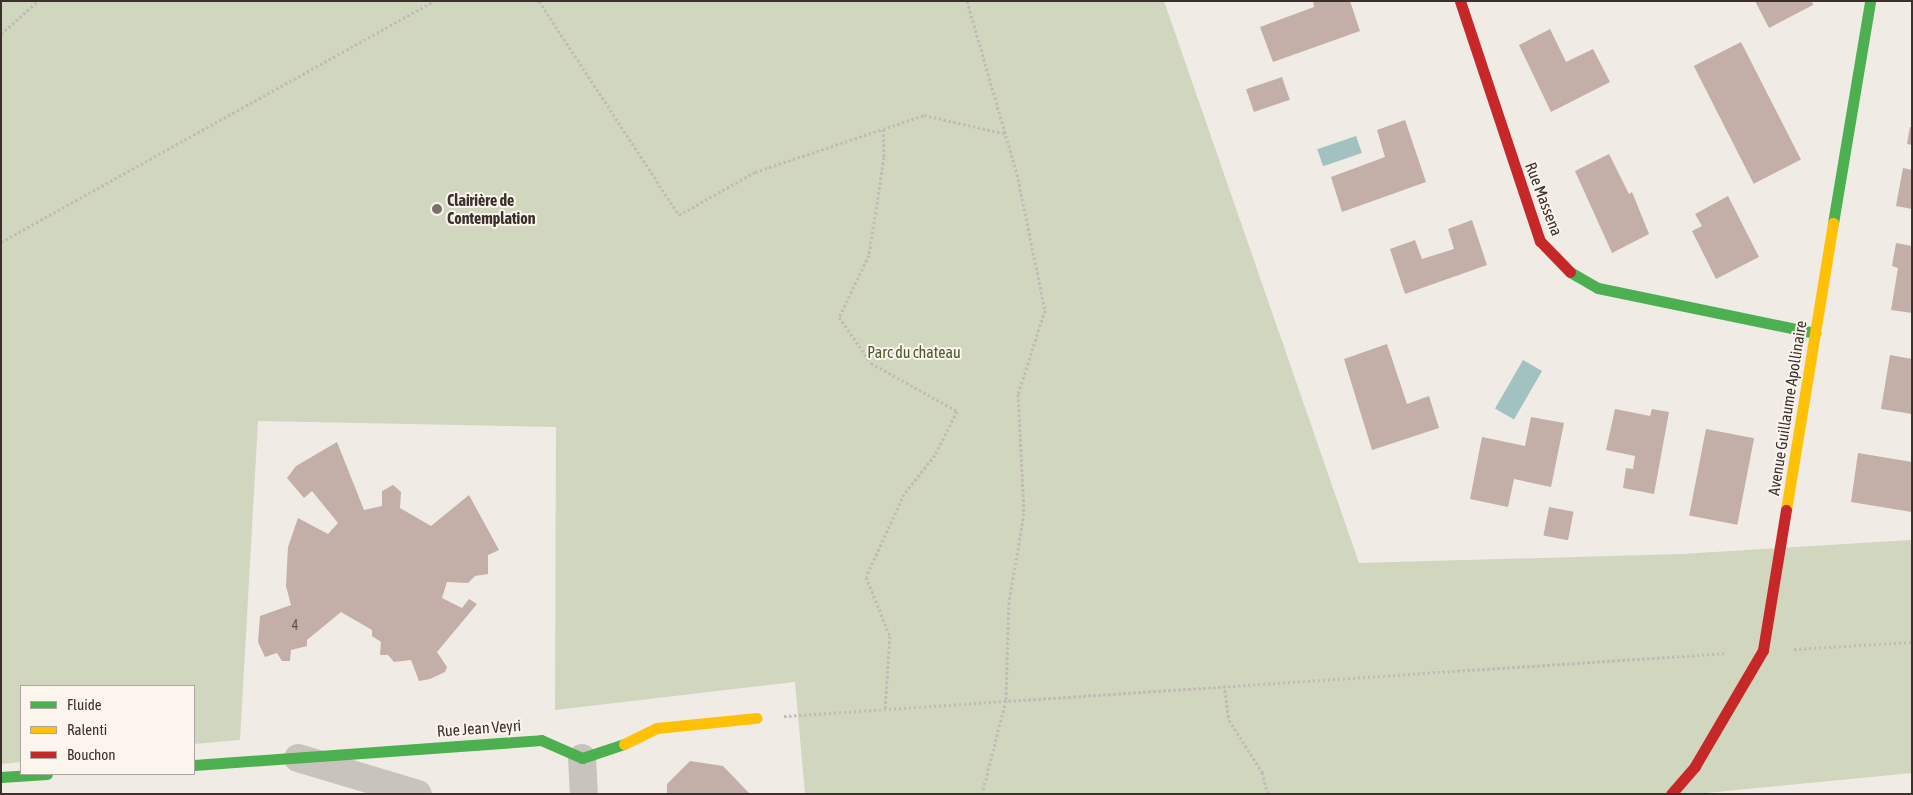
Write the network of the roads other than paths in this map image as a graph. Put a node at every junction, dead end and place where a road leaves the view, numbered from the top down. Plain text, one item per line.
1 (1460, 1) edge
2 (1870, 1) edge
3 (1814, 332) junction
4 (756, 718) road end
5 (298, 758) junction
6 (582, 758) junction
7 (195, 765) edge
8 (32, 775) edge
9 (1, 777) edge
10 (418, 794) edge
11 (584, 794) edge
12 (1671, 794) edge

1 - 3 street, Rue Massena
2 - 3 street, Avenue Guillaume Apollinaire
3 - 12 street, Avenue Guillaume Apollinaire
4 - 6 street
5 - 6 street, Rue Jean Veyri
5 - 7 street, Rue Jean Veyri
5 - 10 street
6 - 11 street
8 - 9 street

